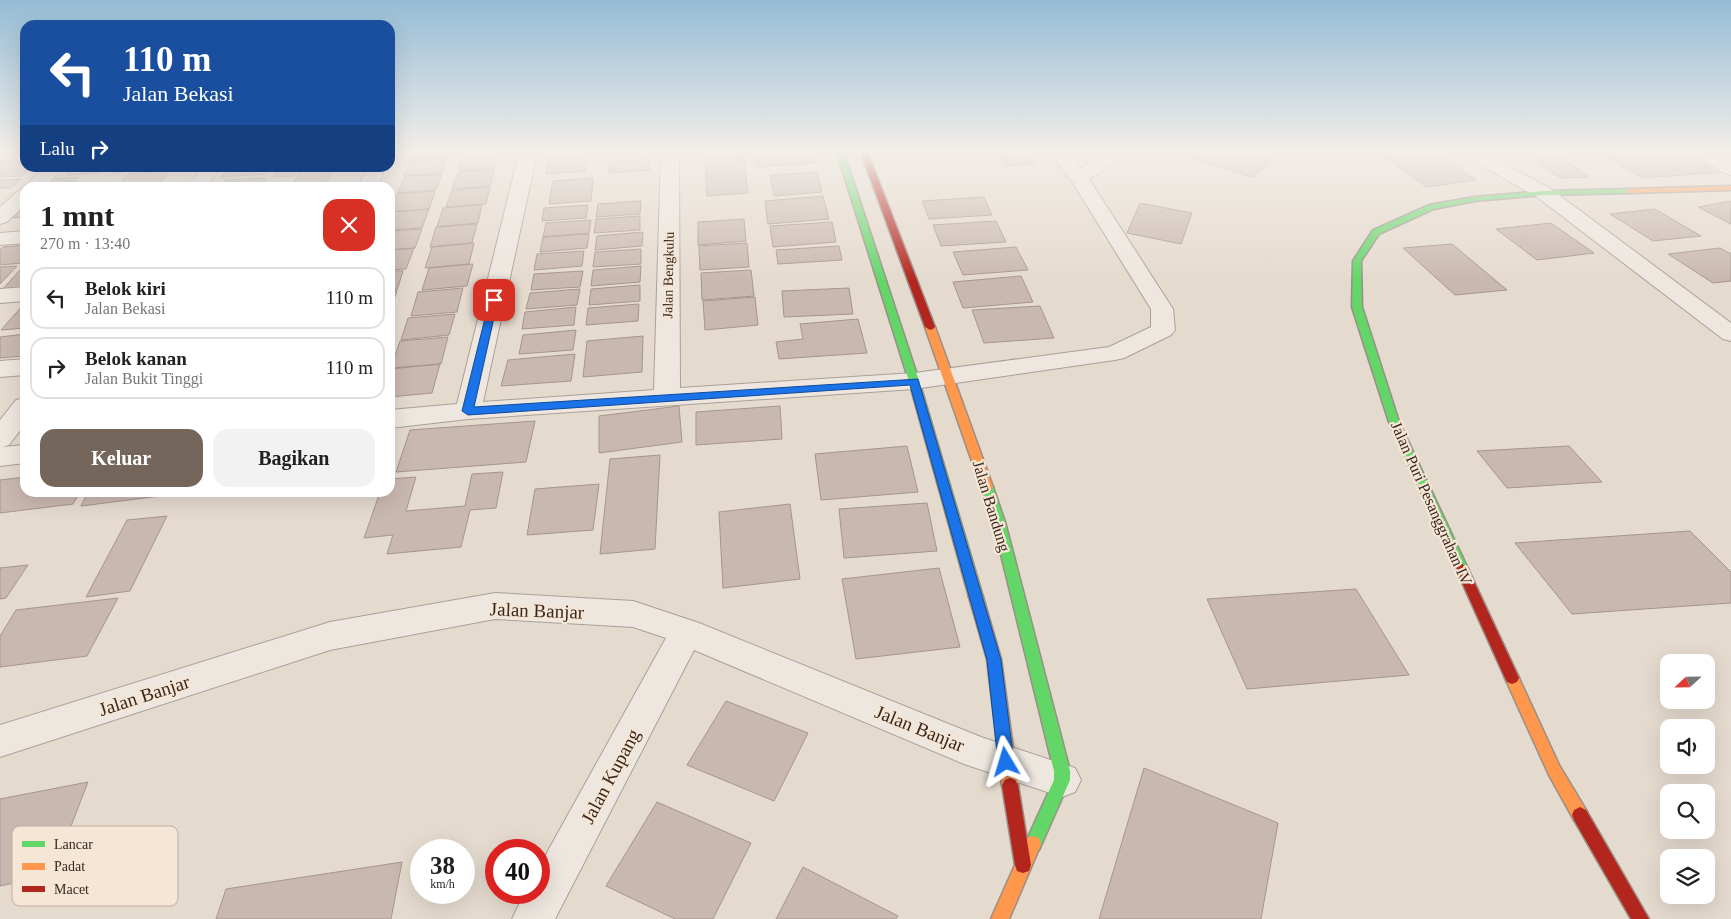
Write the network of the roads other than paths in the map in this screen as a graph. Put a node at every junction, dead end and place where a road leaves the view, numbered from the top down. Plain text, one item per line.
1 (518, 196) edge
2 (669, 196) edge
3 (854, 196) edge
4 (881, 196) edge
5 (1089, 196) edge
6 (1516, 196) edge
7 (1548, 196) edge
8 (20, 200) edge
9 (0, 218) edge
10 (20, 237) edge
11 (0, 239) edge
12 (20, 294) edge
13 (0, 296) edge
14 (1731, 334) edge
15 (20, 367) edge
16 (0, 369) edge
17 (949, 376) junction
18 (914, 381) junction
19 (667, 397) junction
20 (468, 411) junction
21 (20, 412) edge
22 (395, 418) edge
23 (0, 438) edge
24 (20, 455) edge
25 (0, 457) edge
26 (687, 632) junction
27 (0, 741) edge
28 (1006, 762) junction
29 (1062, 780) junction
30 (1024, 865) junction
31 (532, 919) edge
32 (1000, 919) edge
33 (1640, 919) edge

1 - 20 street
2 - 19 street, Jalan Bengkulu
3 - 18 street
4 - 17 street, Jalan Bandung
5 - 17 street
6 - 33 street, Jalan Puri Pesanggrahan IV
7 - 14 street
8 - 9 street
10 - 11 street
12 - 13 street
15 - 16 street
17 - 18 street
17 - 29 street, Jalan Bandung
18 - 19 street
18 - 28 street
19 - 20 street
20 - 22 street
21 - 23 street
24 - 25 street
26 - 27 street, Jalan Banjar
26 - 28 street, Jalan Banjar
26 - 31 street, Jalan Kupang
28 - 29 street, Jalan Banjar
28 - 30 street
29 - 30 street
30 - 32 street

